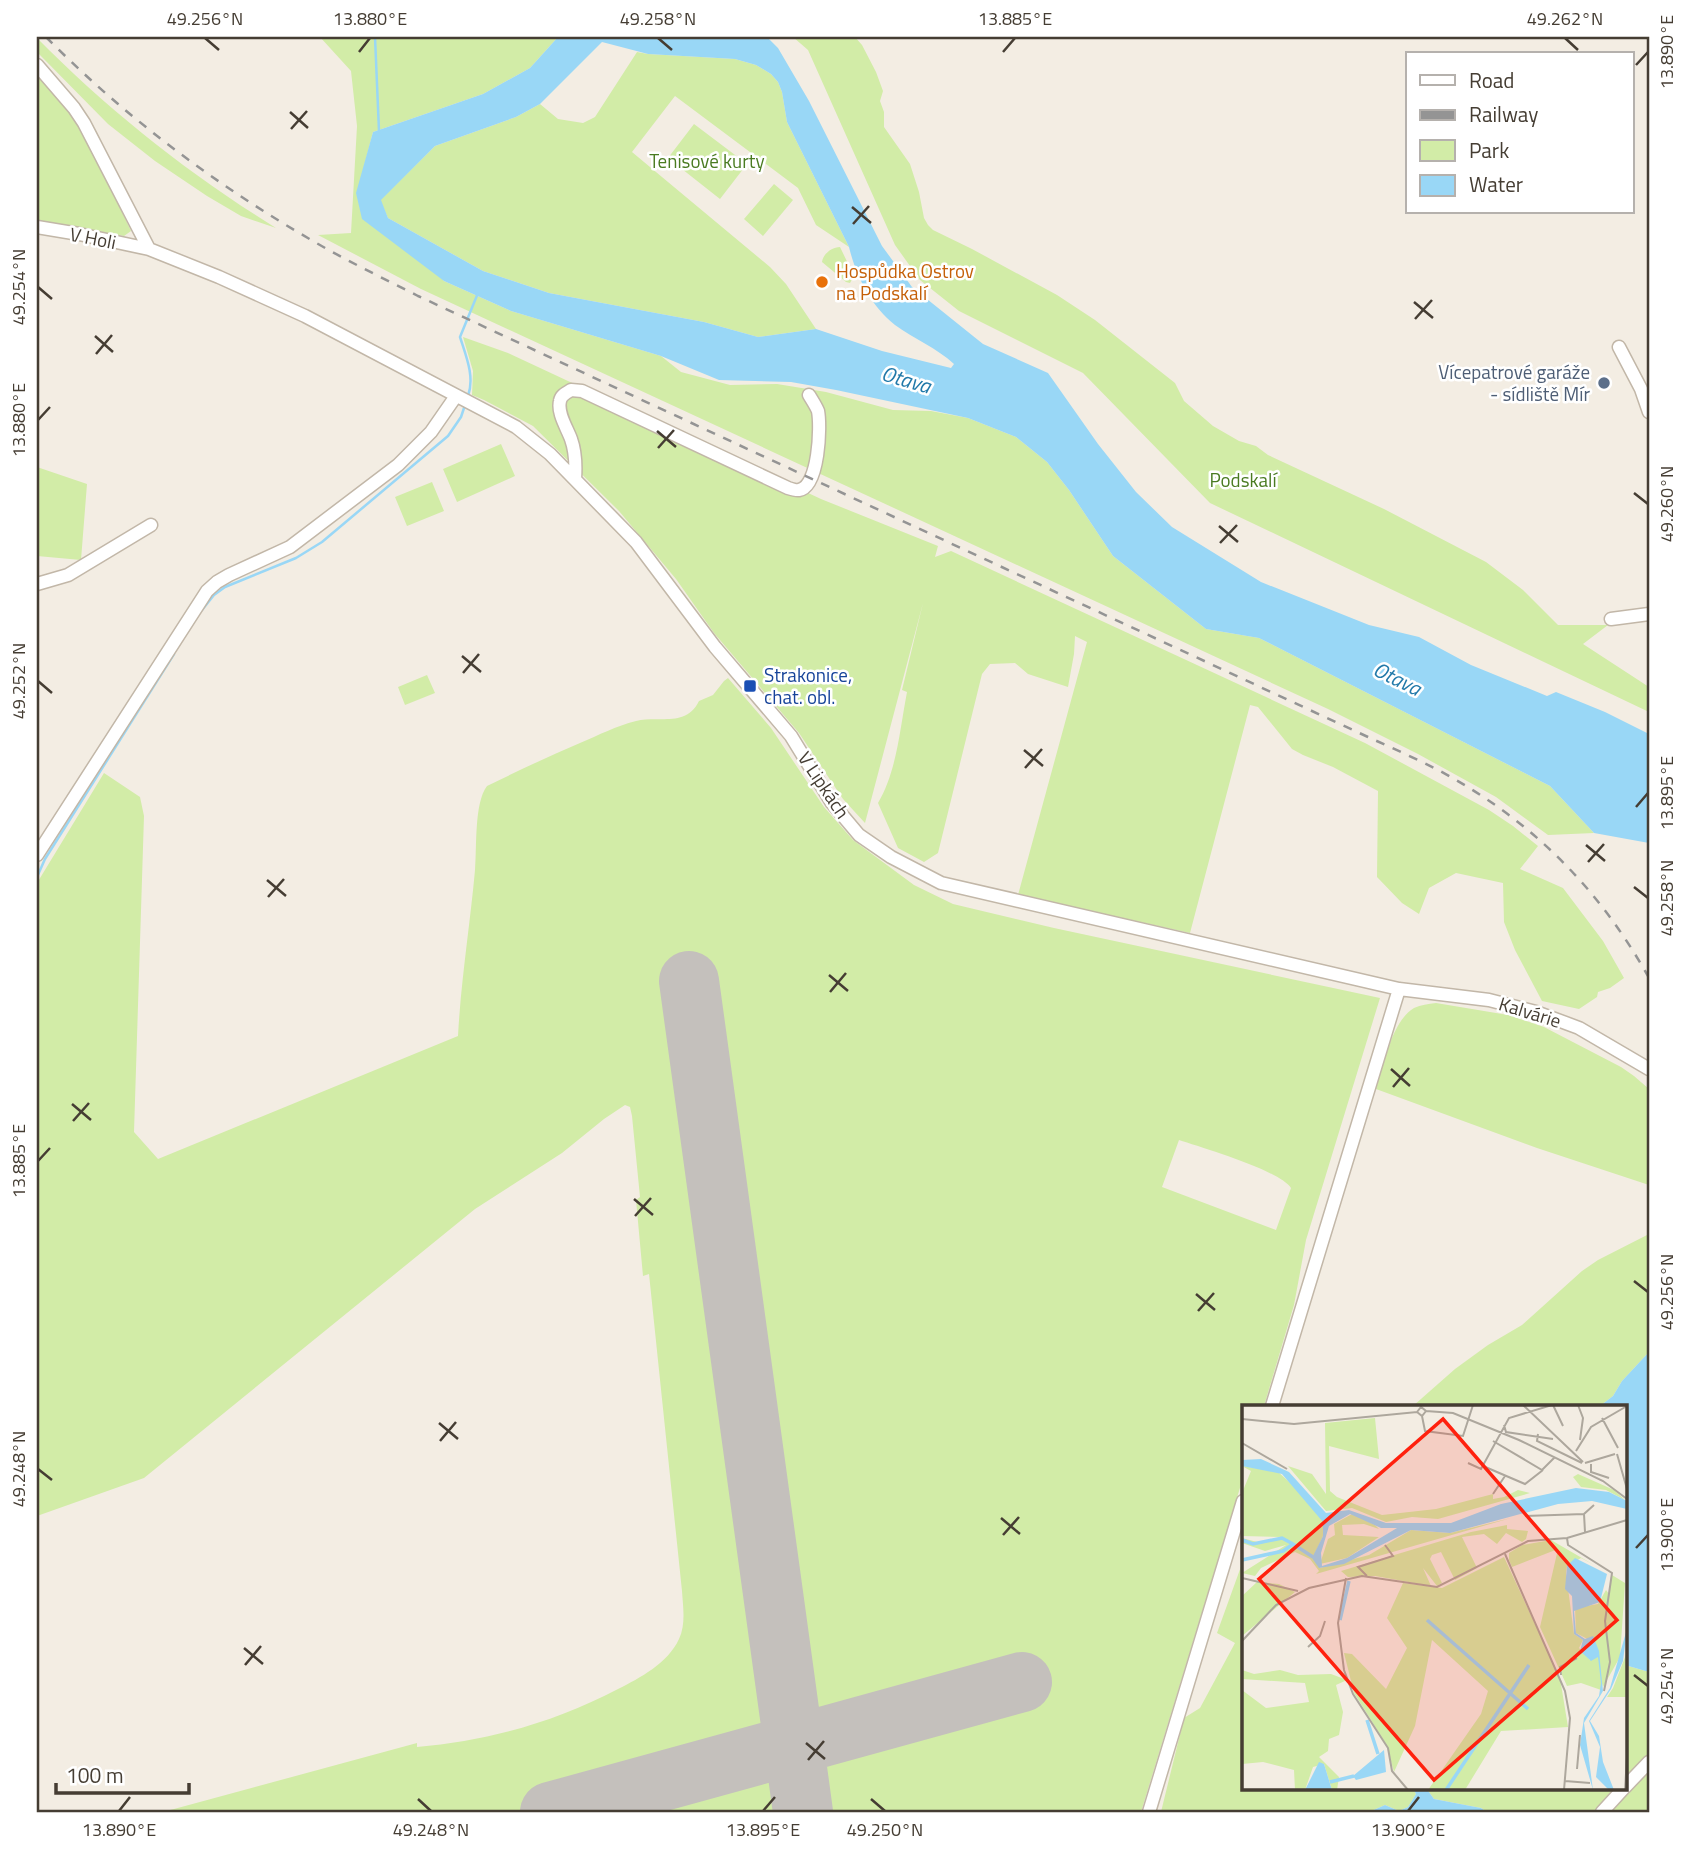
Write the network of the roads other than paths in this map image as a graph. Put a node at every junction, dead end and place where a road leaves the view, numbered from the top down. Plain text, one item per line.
1 (37, 65) edge
2 (37, 227) edge
3 (149, 249) junction
4 (1619, 347) dead end
5 (809, 395) dead end
6 (456, 396) junction
7 (1649, 412) edge
8 (575, 479) junction
9 (151, 525) dead end
10 (37, 584) edge
11 (1649, 614) edge
12 (1611, 619) dead end
13 (37, 855) edge
14 (1399, 989) junction
15 (1649, 1069) edge
16 (1272, 1405) edge
17 (1242, 1505) edge
18 (1649, 1762) edge
19 (1626, 1785) edge
20 (1621, 1790) edge
21 (1149, 1812) edge
22 (1602, 1812) edge

1 - 3 street
2 - 3 street, V Holi
3 - 6 street, V Holi
4 - 7 street
5 - 8 street
6 - 8 street, V Lipkách
6 - 13 street
8 - 14 street, V Lipkách
9 - 10 street
11 - 12 street
14 - 15 street, Kalvárie
14 - 16 street
17 - 21 street
18 - 19 street
20 - 22 street

